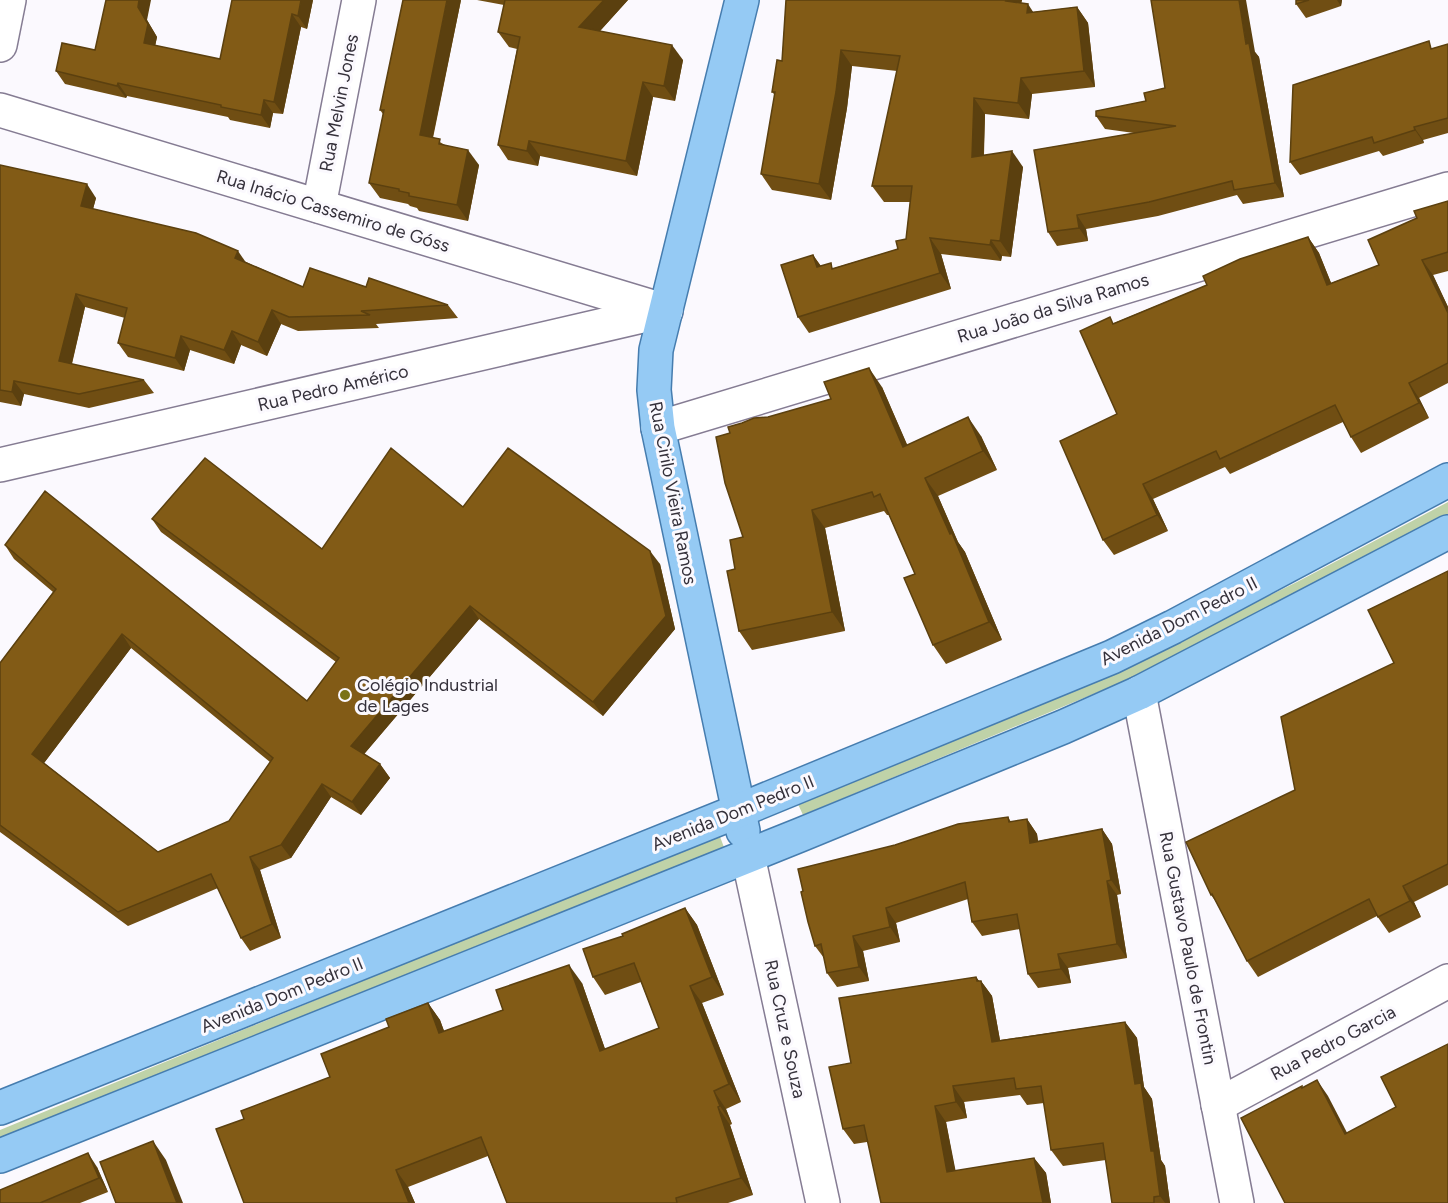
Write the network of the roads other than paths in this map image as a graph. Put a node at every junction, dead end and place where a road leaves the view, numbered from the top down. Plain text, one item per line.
1 (9, 0) edge
2 (359, 0) edge
3 (742, 0) edge
4 (0, 45) edge
5 (0, 110) edge
6 (1448, 189) edge
7 (319, 206) junction
8 (666, 311) junction
9 (658, 428) junction
10 (0, 465) edge
11 (1448, 480) edge
12 (1448, 532) edge
13 (1139, 693) junction
14 (738, 811) junction
15 (747, 856) junction
16 (1448, 981) edge
17 (1218, 1105) junction
18 (0, 1108) edge
19 (0, 1156) edge
20 (823, 1203) edge
21 (1237, 1203) edge

1 - 4 street
2 - 7 street, Rua Melvin Jones
3 - 8 main road, Rua Cirilo Vieira Ramos
5 - 7 street, Rua Inácio Cassemiro de Góss
6 - 9 street, Rua João da Silva Ramos
7 - 8 street, Rua Inácio Cassemiro de Góss
8 - 9 main road, Rua Cirilo Vieira Ramos
8 - 10 street, Rua Pedro Américo
9 - 14 main road, Rua Cirilo Vieira Ramos
11 - 14 main road, Avenida Dom Pedro II
12 - 13 main road
13 - 15 main road
13 - 17 street, Rua Gustavo Paulo de Frontin
14 - 15 main road, Rua Cirilo Vieira Ramos
14 - 18 main road, Avenida Dom Pedro II
15 - 19 main road
15 - 20 street, Rua Cruz e Souza
16 - 17 street, Rua Pedro Garcia
17 - 21 street, Rua Gustavo Paulo de Frontin

